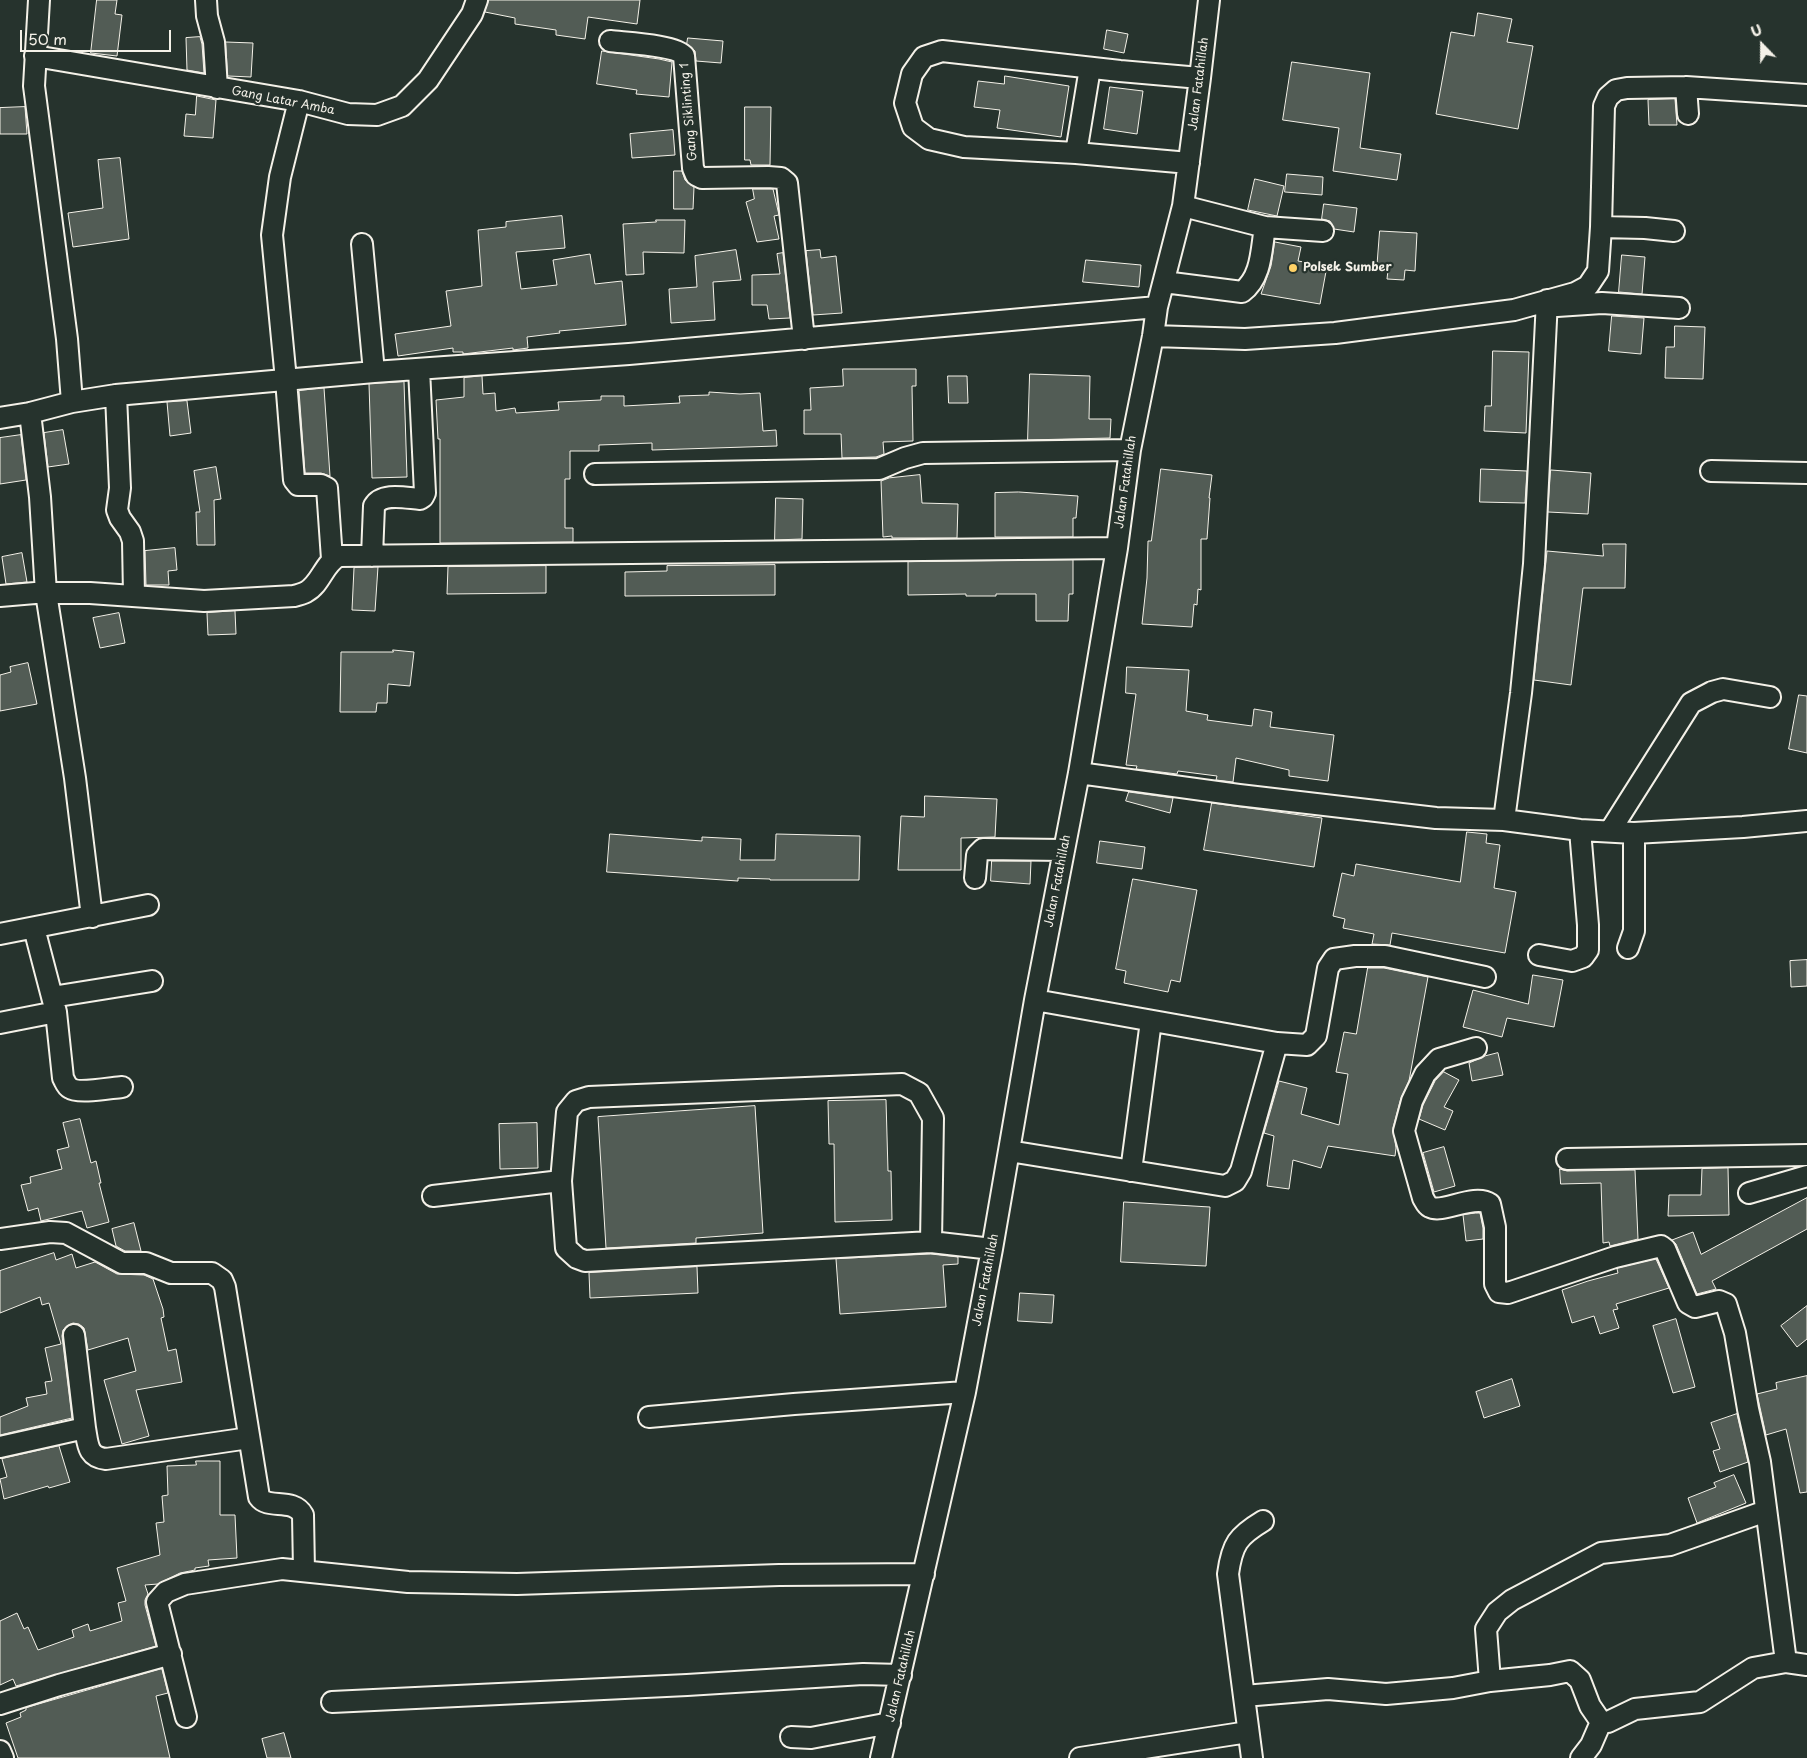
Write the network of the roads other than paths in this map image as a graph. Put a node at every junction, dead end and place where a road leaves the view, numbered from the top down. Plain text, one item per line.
1 (39, 0) edge
2 (206, 0) edge
3 (477, 0) edge
4 (1209, 0) edge
5 (610, 41) dead end
6 (35, 56) junction
7 (1090, 68) junction
8 (1200, 78) junction
9 (1686, 87) junction
10 (217, 88) junction
11 (1807, 95) edge
12 (299, 101) junction
13 (1688, 114) dead end
14 (1076, 153) junction
15 (1189, 163) junction
16 (1183, 206) junction
17 (1265, 227) junction
18 (1601, 227) junction
19 (1323, 231) dead end
20 (1674, 232) dead end
21 (362, 244) dead end
22 (1164, 282) junction
23 (1547, 304) junction
24 (1157, 307) junction
25 (1679, 308) dead end
26 (1153, 336) junction
27 (804, 339) junction
28 (419, 369) junction
29 (374, 372) junction
30 (286, 380) junction
31 (116, 395) junction
32 (72, 402) junction
33 (30, 413) junction
34 (0, 418) edge
35 (1130, 450) junction
36 (1711, 471) dead end
37 (1807, 473) edge
38 (596, 474) dead end
39 (1117, 548) junction
40 (372, 556) junction
41 (332, 559) junction
42 (46, 593) junction
43 (134, 595) junction
44 (0, 596) edge
45 (1770, 697) dead end
46 (1079, 773) junction
47 (1504, 820) junction
48 (1807, 820) edge
49 (1580, 830) junction
50 (1610, 831) junction
51 (1634, 833) junction
52 (1064, 850) junction
53 (975, 878) dead end
54 (148, 905) dead end
55 (92, 917) junction
56 (34, 928) junction
57 (0, 934) edge
58 (1628, 948) dead end
59 (1539, 955) dead end
60 (1485, 977) dead end
61 (152, 981) dead end
62 (1035, 1000) junction
63 (54, 1004) junction
64 (1151, 1021) junction
65 (0, 1023) edge
66 (1277, 1043) junction
67 (1476, 1048) dead end
68 (122, 1087) dead end
69 (1009, 1151) junction
70 (1807, 1155) edge
71 (1567, 1159) dead end
72 (1131, 1171) junction
73 (1807, 1176) edge
74 (561, 1181) junction
75 (1749, 1193) dead end
76 (432, 1196) dead end
77 (0, 1239) edge
78 (931, 1242) junction
79 (992, 1249) junction
80 (74, 1335) dead end
81 (965, 1392) junction
82 (649, 1417) dead end
83 (85, 1428) junction
84 (249, 1438) junction
85 (0, 1447) edge
86 (1766, 1511) junction
87 (1263, 1521) dead end
88 (304, 1571) junction
89 (924, 1574) junction
90 (171, 1654) junction
91 (1786, 1662) junction
92 (1807, 1665) edge
93 (901, 1675) junction
94 (1490, 1681) junction
95 (1244, 1696) junction
96 (332, 1702) dead end
97 (0, 1704) edge
98 (186, 1717) dead end
99 (1601, 1722) junction
100 (890, 1723) junction
101 (1248, 1732) junction
102 (791, 1737) dead end
103 (0, 1751) edge
104 (885, 1757) edge
105 (3, 1758) edge
106 (1080, 1758) edge
107 (1252, 1758) edge
108 (1581, 1758) edge

1 - 6 street
2 - 10 street
3 - 12 street, Gang Latar Amba
4 - 8 street, Jalan Fatahillah
5 - 27 street, Gang Siklinting 1
6 - 10 street, Gang Latar Amba
6 - 32 street
7 - 8 street
7 - 14 street
7 - 14 street
8 - 15 street, Jalan Fatahillah
9 - 11 street
9 - 13 street
9 - 18 street
10 - 12 street, Gang Latar Amba
12 - 30 street
14 - 15 street
15 - 16 street, Jalan Fatahillah
16 - 17 street
16 - 22 street, Jalan Fatahillah
17 - 19 street
17 - 22 street
18 - 20 street
18 - 23 street
21 - 29 street
22 - 24 street, Jalan Fatahillah
23 - 25 street
23 - 26 street
23 - 47 street
24 - 26 street, Jalan Fatahillah
24 - 27 street
26 - 35 street, Jalan Fatahillah
27 - 28 street
28 - 29 street
28 - 40 street
29 - 30 street
30 - 31 street
30 - 41 street
31 - 32 street
31 - 43 street
32 - 33 street
33 - 34 street
33 - 42 street
35 - 38 street
35 - 39 street, Jalan Fatahillah
36 - 37 street
39 - 40 street
39 - 46 street, Jalan Fatahillah
40 - 41 street
41 - 43 street
42 - 43 street
42 - 44 street
42 - 55 street
45 - 50 street
46 - 47 street
46 - 52 street, Jalan Fatahillah
47 - 49 street
48 - 51 street
49 - 50 street
49 - 59 street
50 - 51 street
51 - 58 street
52 - 53 street
52 - 62 street, Jalan Fatahillah
54 - 55 street
55 - 56 street
56 - 57 street
56 - 63 street
60 - 66 street
61 - 63 street
62 - 64 street
62 - 69 street, Jalan Fatahillah
63 - 65 street
63 - 68 street
64 - 66 street
64 - 72 street
66 - 72 street
67 - 86 street
69 - 72 street
69 - 79 street, Jalan Fatahillah
70 - 71 street
73 - 75 street
74 - 76 street
74 - 78 street
74 - 78 street
77 - 84 street
78 - 79 street
79 - 81 street, Jalan Fatahillah
80 - 83 street
81 - 82 street
81 - 89 street, Jalan Fatahillah
83 - 84 street
83 - 85 street
84 - 88 street
86 - 91 street
86 - 94 street
87 - 95 street
88 - 89 street
88 - 90 street
89 - 93 street, Jalan Fatahillah
90 - 97 street
90 - 98 street
91 - 92 street
91 - 99 street
93 - 96 street
93 - 100 street, Jalan Fatahillah
94 - 95 street
94 - 99 street
95 - 101 street
99 - 108 street
100 - 102 street
100 - 104 street, Jalan Fatahillah
101 - 106 street
101 - 107 street
103 - 105 street

